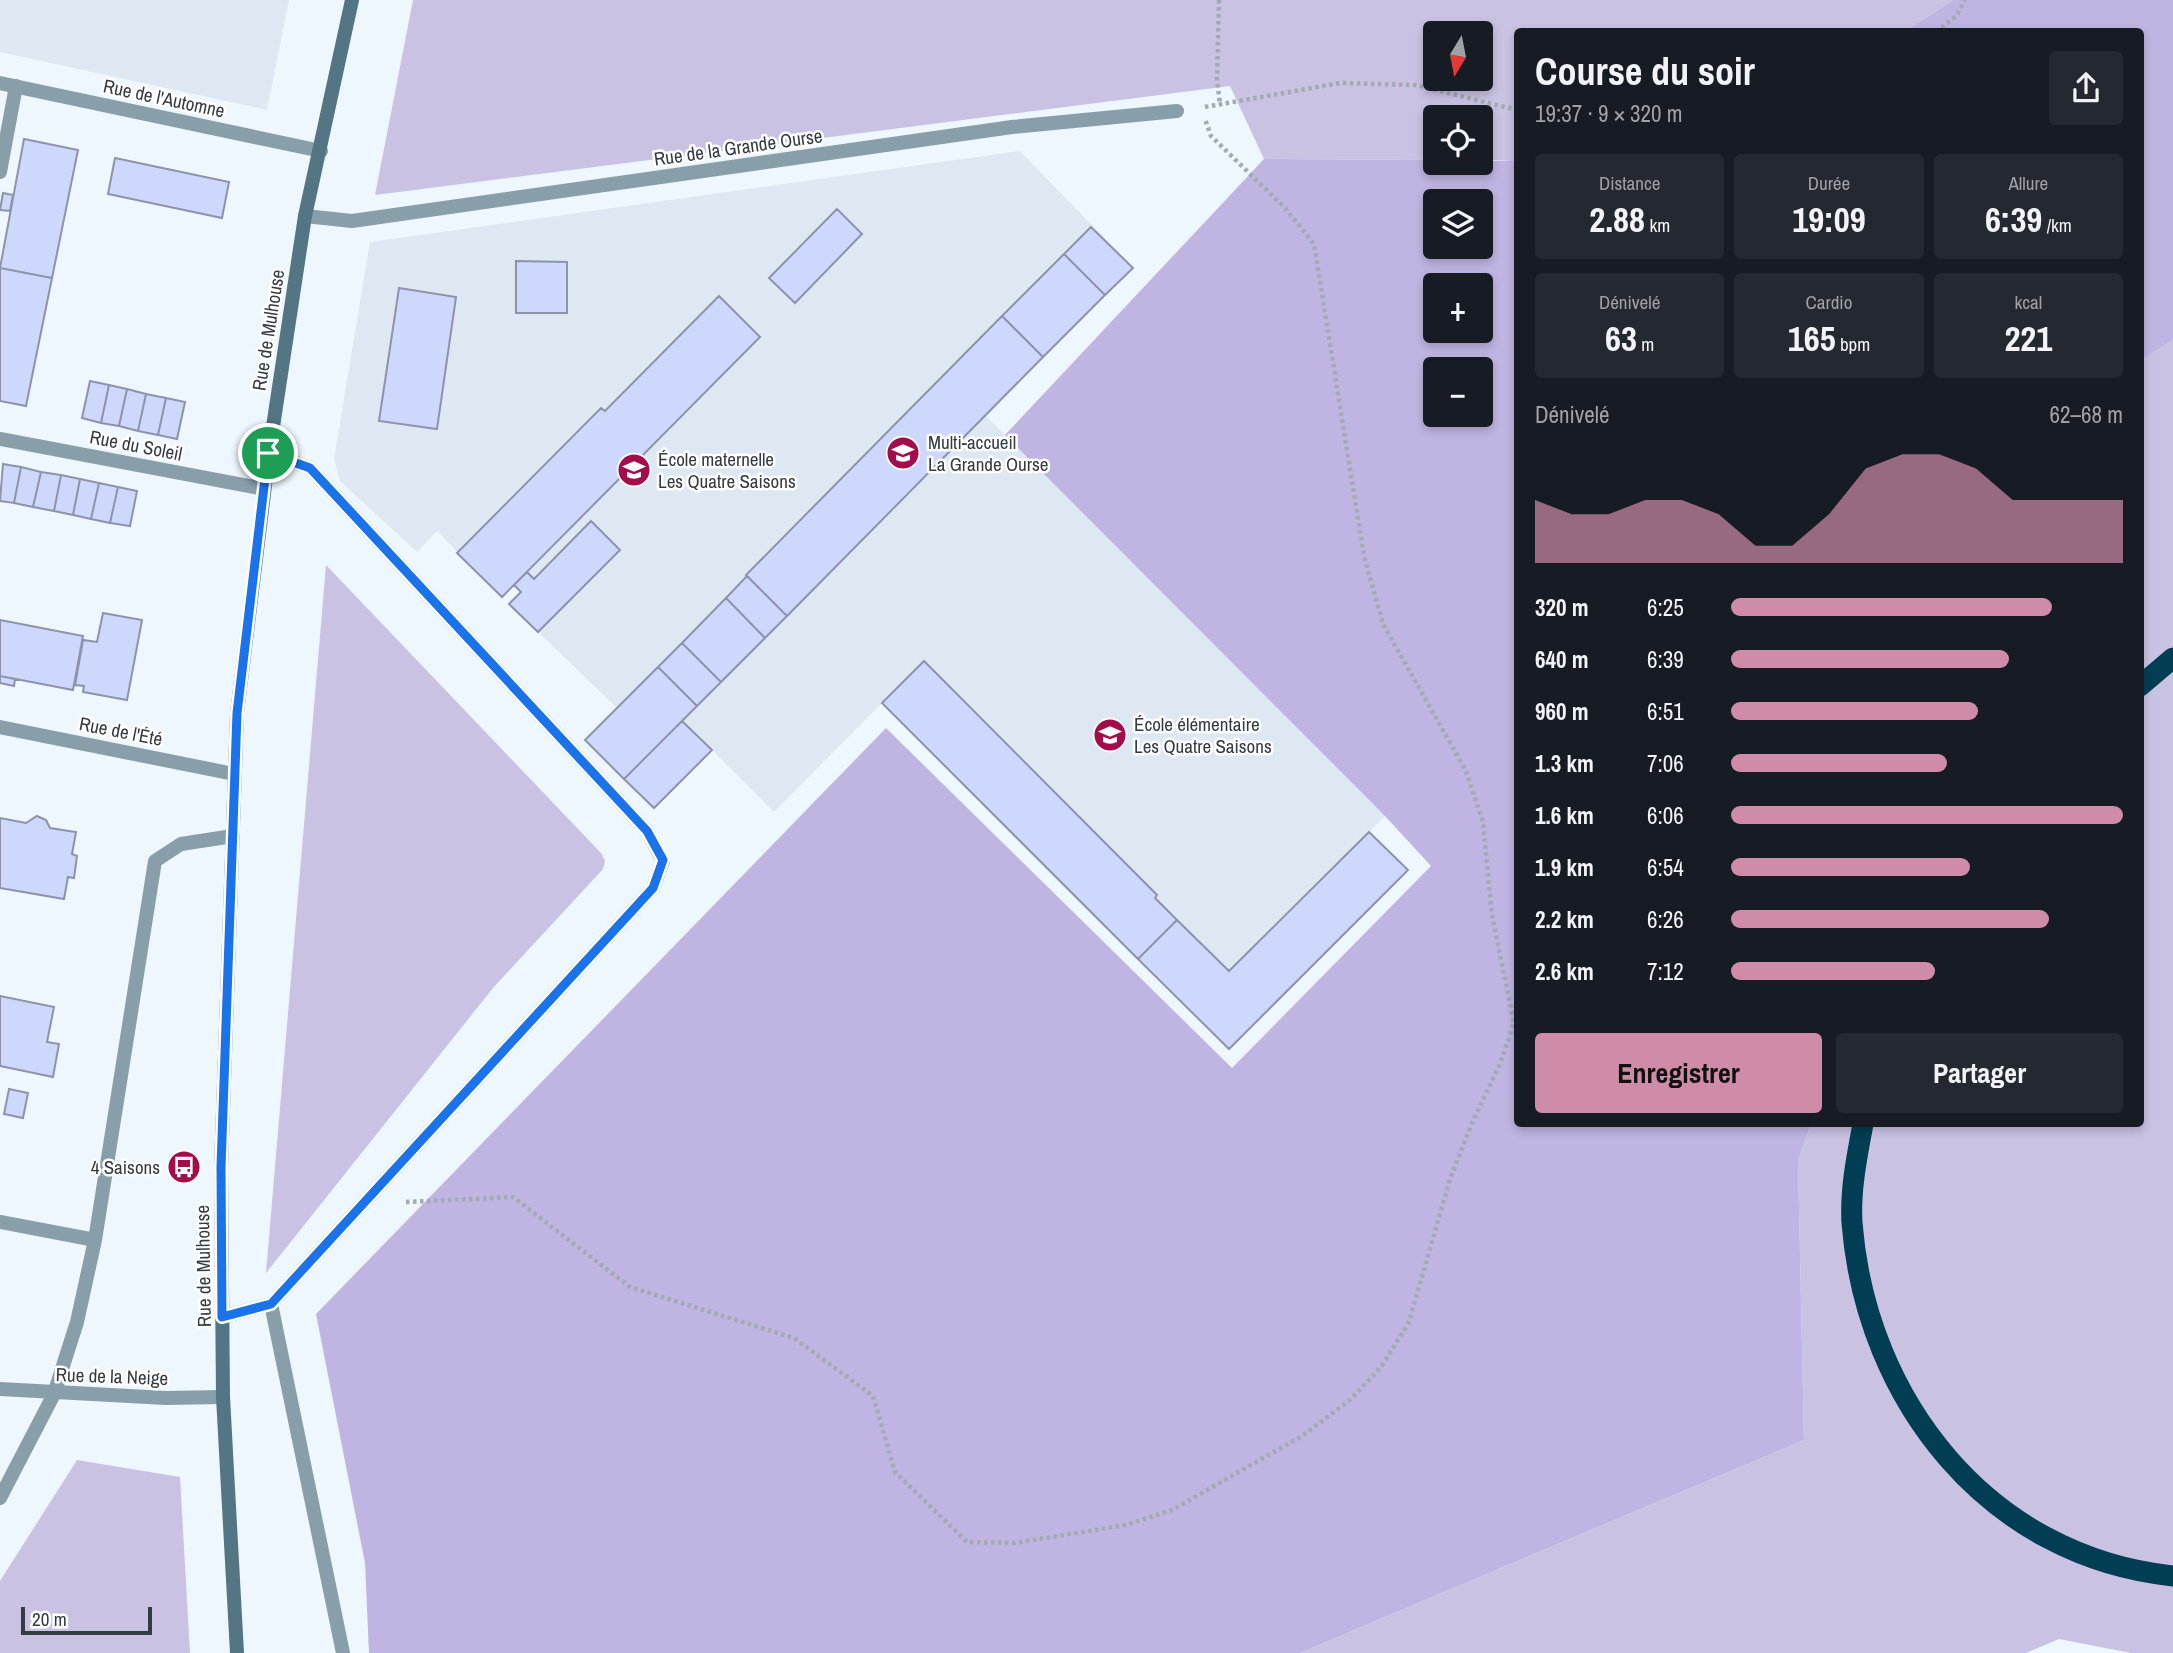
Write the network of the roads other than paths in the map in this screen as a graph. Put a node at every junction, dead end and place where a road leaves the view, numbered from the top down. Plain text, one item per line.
1 (352, 0) edge
2 (0, 83) edge
3 (16, 86) junction
4 (1177, 111) dead end
5 (321, 151) junction
6 (0, 172) edge
7 (305, 216) junction
8 (0, 439) edge
9 (268, 453) junction
10 (264, 489) junction
11 (2173, 658) edge
12 (2144, 683) edge
13 (0, 727) edge
14 (234, 774) junction
15 (233, 836) junction
16 (1862, 1127) edge
17 (0, 1222) edge
18 (95, 1240) junction
19 (271, 1304) junction
20 (222, 1317) junction
21 (0, 1389) edge
22 (54, 1394) junction
23 (223, 1397) junction
24 (0, 1499) edge
25 (2173, 1576) edge
26 (237, 1653) edge
27 (343, 1653) edge

1 - 5 main road, Rue de Mulhouse
2 - 3 street, Rue de l'Automne
3 - 5 street, Rue de l'Automne
3 - 6 street
4 - 7 street, Rue de la Grande Ourse
5 - 7 main road, Rue de Mulhouse
7 - 9 main road, Rue de Mulhouse
8 - 10 street, Rue du Soleil
9 - 10 main road, Rue de Mulhouse
9 - 19 street
10 - 14 main road, Rue de Mulhouse
11 - 12 highway
13 - 14 street, Rue de l'Été
14 - 15 main road, Rue de Mulhouse
15 - 18 street
15 - 20 main road, Rue de Mulhouse
16 - 25 highway
17 - 18 street
18 - 22 street
19 - 20 street
19 - 27 street
20 - 23 main road, Rue de Mulhouse
21 - 22 street, Rue de la Neige
22 - 23 street, Rue de la Neige
22 - 24 street
23 - 26 main road, Rue de Mulhouse

